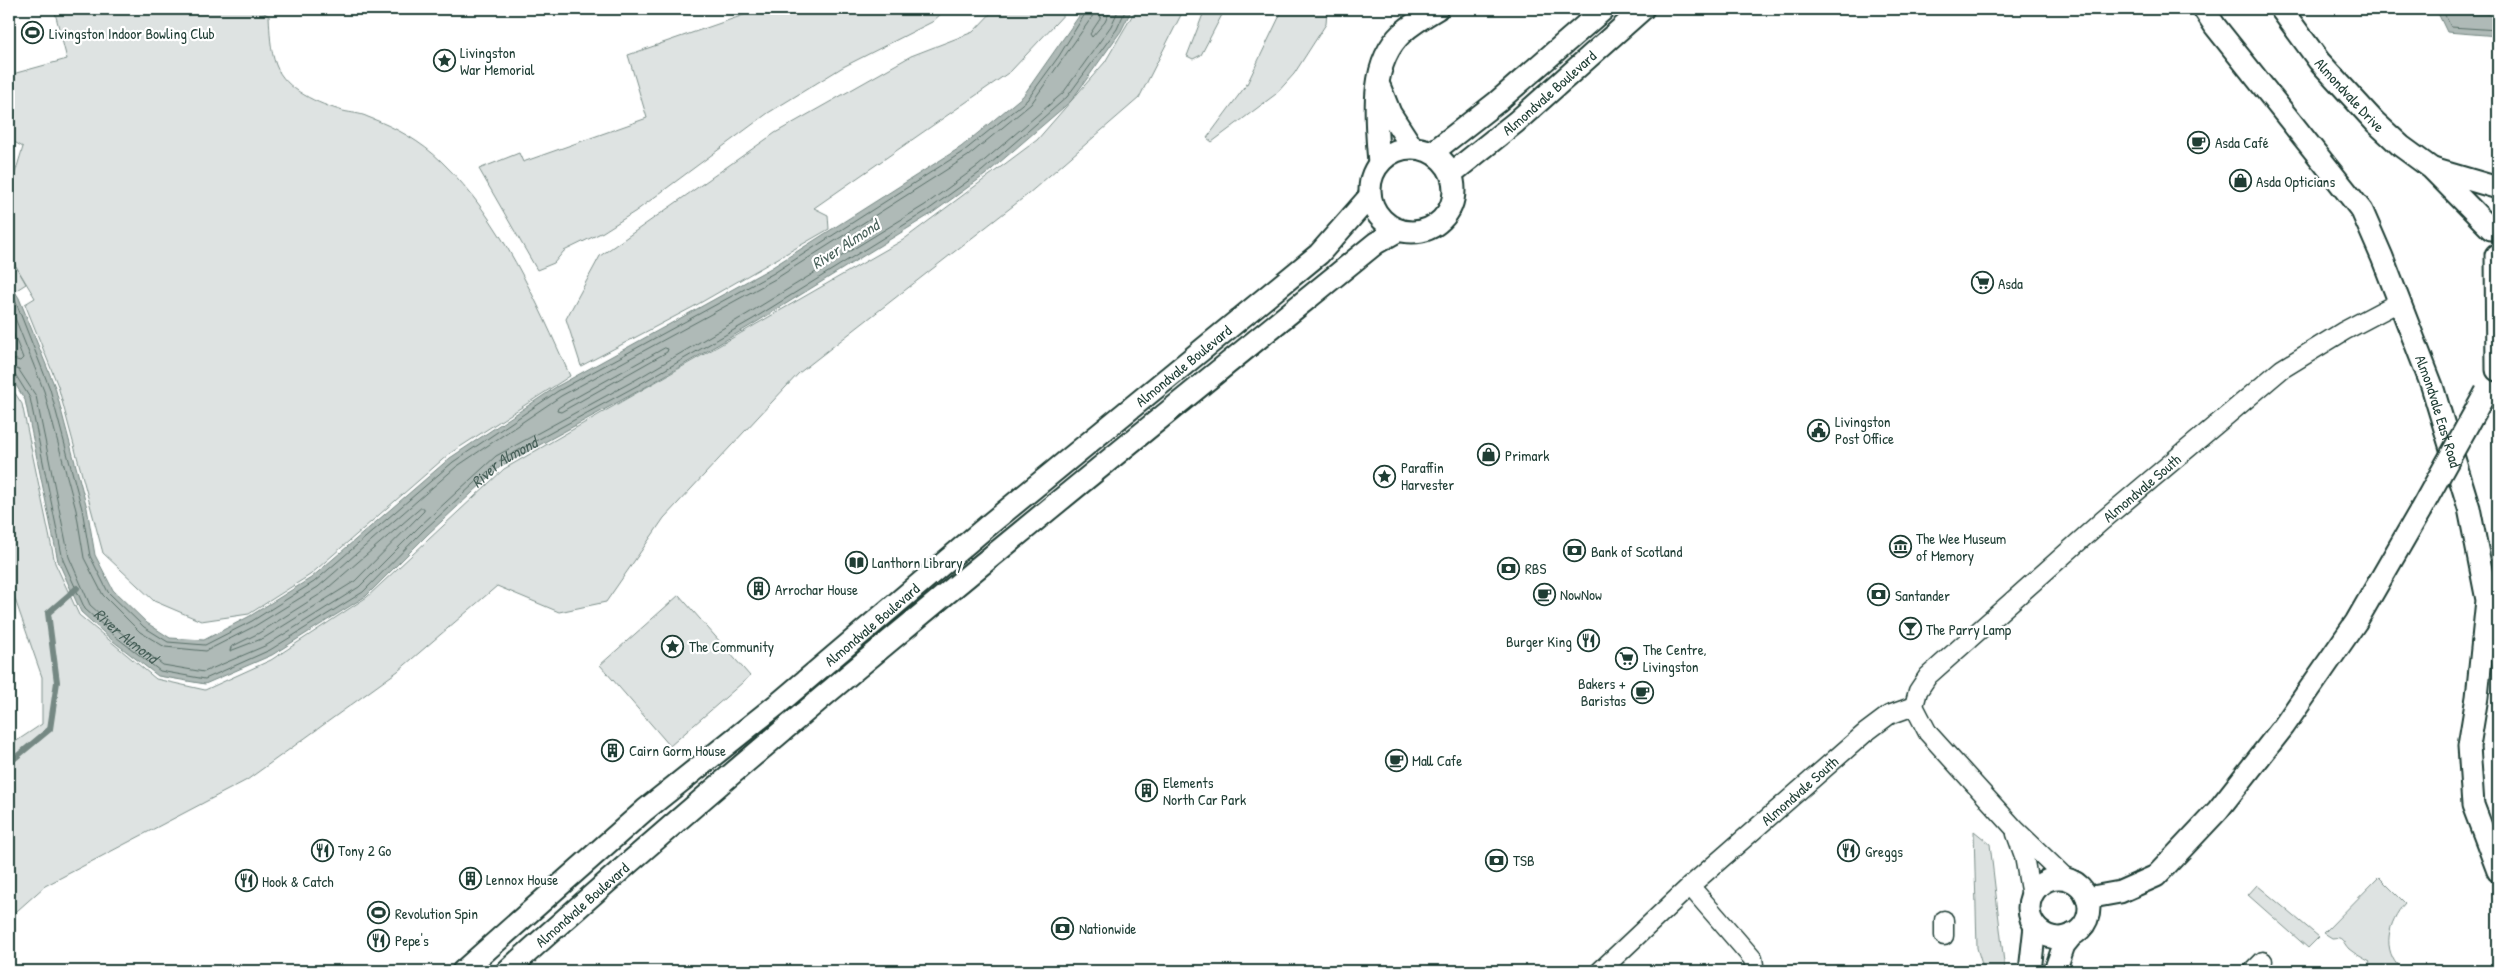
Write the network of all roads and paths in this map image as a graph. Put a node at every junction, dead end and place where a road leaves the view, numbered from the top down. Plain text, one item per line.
1 (1437, 9) edge
2 (1604, 9) edge
3 (1643, 9) edge
4 (2204, 9) edge
5 (2281, 9) edge
6 (1378, 84) junction
7 (1412, 147) junction
8 (1433, 152) junction
9 (1379, 163) junction
10 (2431, 168) junction
11 (1452, 173) junction
12 (2498, 188) edge
13 (1370, 196) junction
14 (2495, 220) edge
15 (1399, 230) junction
16 (2497, 257) edge
17 (2399, 302) junction
18 (2497, 369) edge
19 (1914, 706) junction
20 (2015, 828) junction
21 (2498, 872) edge
22 (2066, 878) junction
23 (1690, 886) junction
24 (2031, 896) junction
25 (2087, 898) junction
26 (2035, 926) junction
27 (2073, 934) junction
28 (1754, 965) dead end
29 (463, 971) edge
30 (507, 971) edge
31 (1600, 971) edge
32 (2030, 971) edge
33 (2056, 971) edge

1 - 6 street
2 - 8 street, Almondvale Boulevard
3 - 11 street, Almondvale Boulevard
4 - 17 street, Almondvale East Road
5 - 10 street, Almondvale Drive
6 - 7 street
6 - 9 street
7 - 8 street
7 - 9 street
8 - 11 street
9 - 13 street
10 - 12 street, Almondvale Drive
10 - 14 street, Almondvale Drive
11 - 15 street
13 - 15 street
13 - 29 street, Almondvale Boulevard
14 - 16 street
15 - 30 street, Almondvale Boulevard
16 - 18 street
17 - 19 street, Almondvale South
17 - 21 street, Almondvale East Road
18 - 25 street, bridge
19 - 20 street
19 - 23 street, Almondvale South
20 - 22 street
20 - 24 street
22 - 24 street
22 - 25 street
23 - 28 street
23 - 31 street, Almondvale South
24 - 26 street
25 - 27 street
26 - 27 street
26 - 32 street
27 - 33 street

